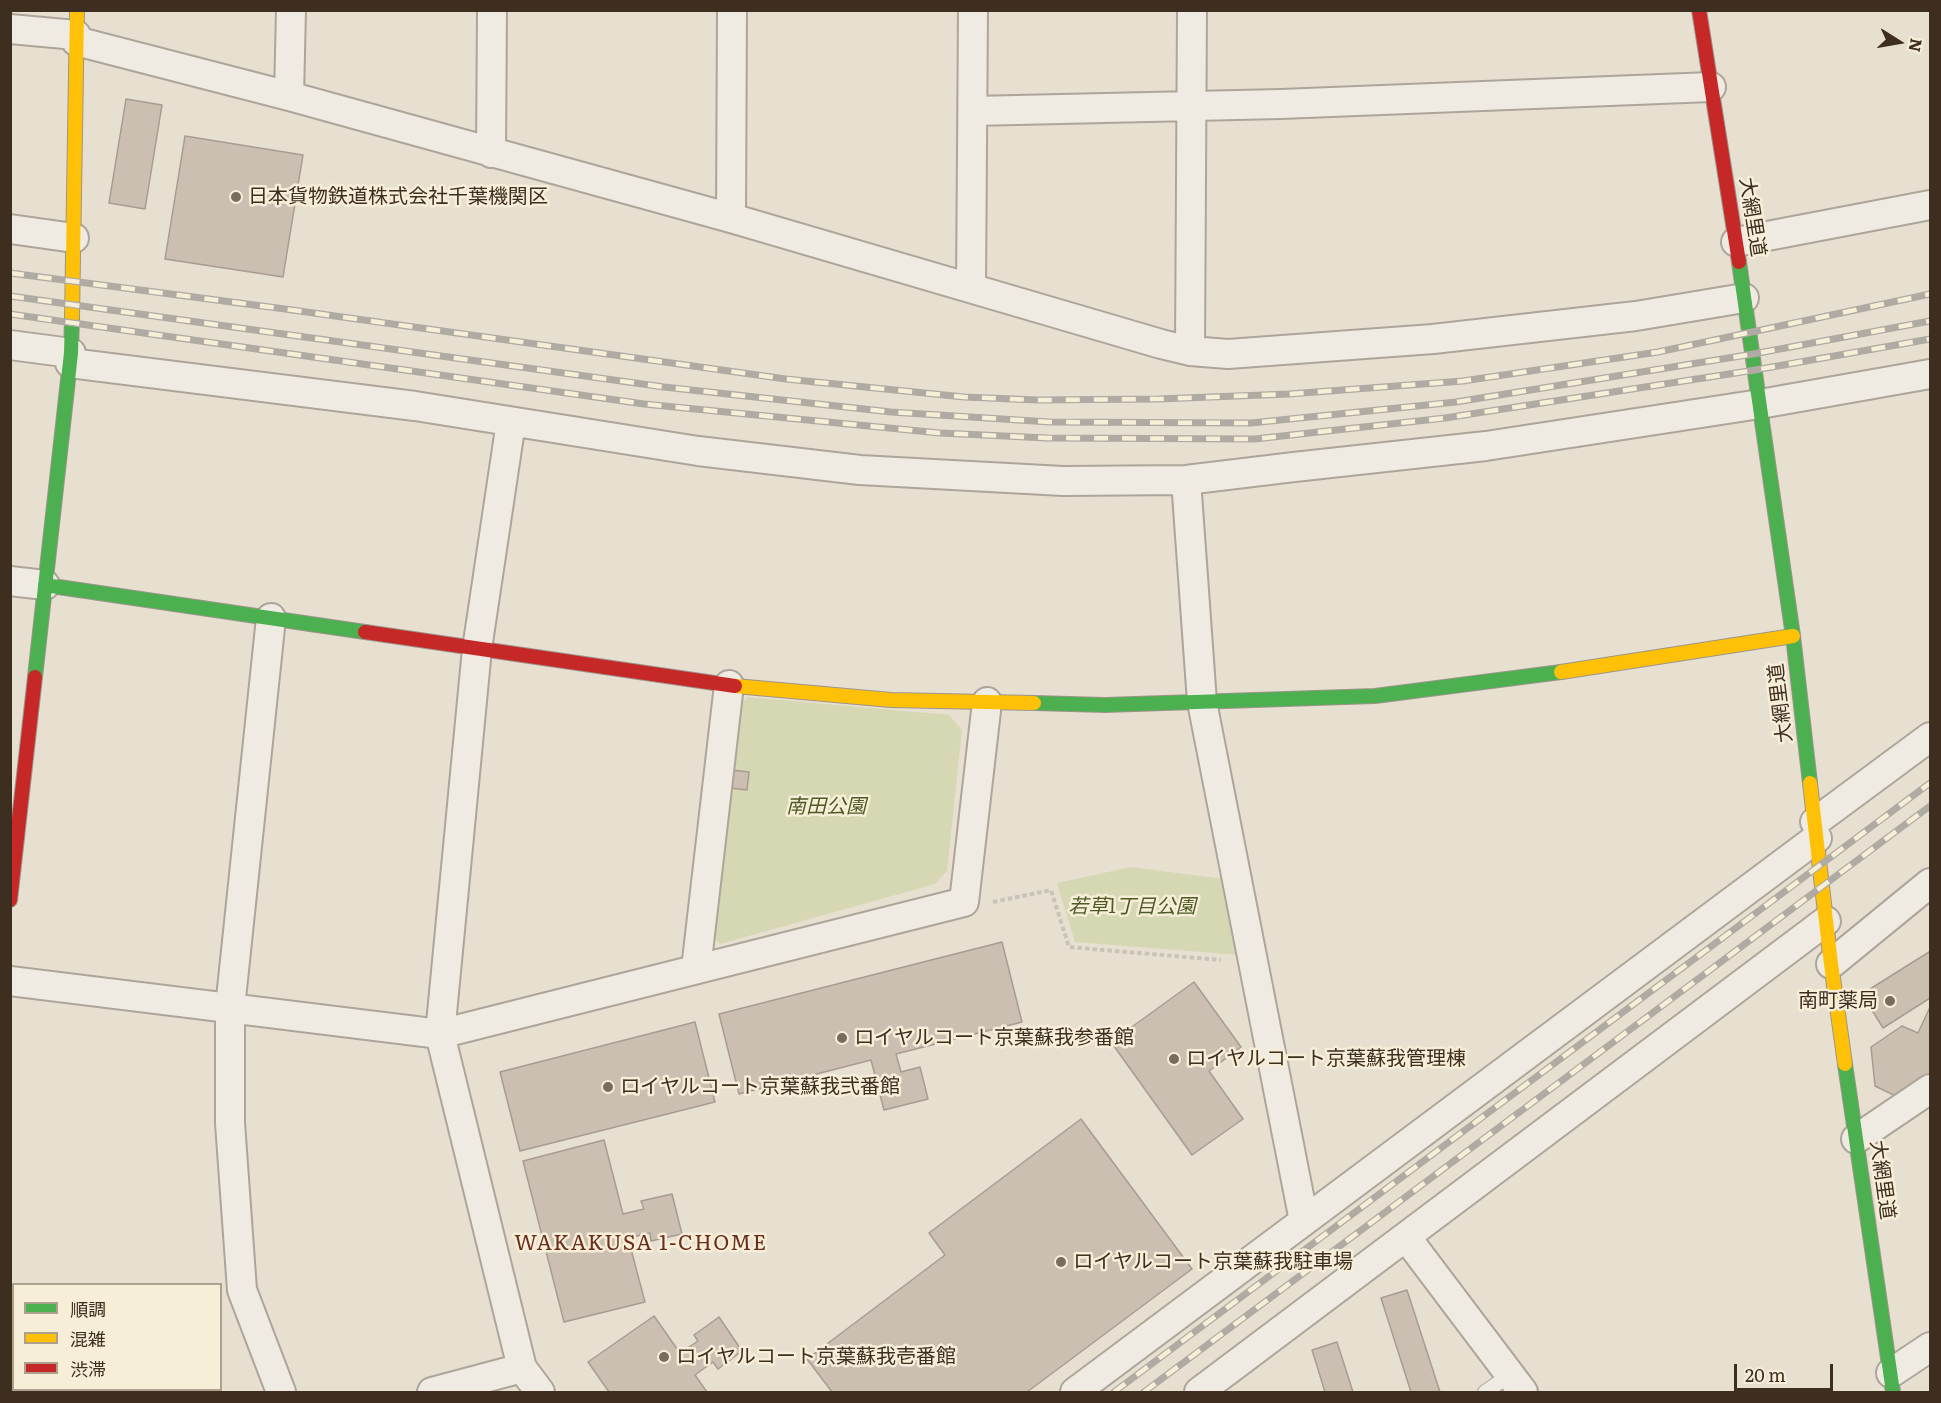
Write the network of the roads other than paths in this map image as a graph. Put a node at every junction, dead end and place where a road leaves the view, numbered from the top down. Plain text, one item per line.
1 (291, 10) edge
2 (492, 10) edge
3 (732, 10) edge
4 (973, 10) edge
5 (1192, 10) edge
6 (1699, 10) edge
7 (10, 29) edge
8 (76, 29) edge
9 (1711, 87) junction
10 (289, 96) junction
11 (1191, 106) junction
12 (973, 111) junction
13 (492, 153) junction
14 (1930, 205) edge
15 (731, 219) junction
16 (10, 229) edge
17 (74, 238) junction
18 (1736, 242) junction
19 (971, 288) junction
20 (1744, 298) junction
21 (10, 345) edge
22 (1190, 351) junction
23 (70, 358) junction
24 (1930, 374) edge
25 (1760, 404) junction
26 (511, 422) junction
27 (1186, 480) junction
28 (10, 581) edge
29 (45, 585) junction
30 (271, 618) junction
31 (1793, 636) junction
32 (477, 649) junction
33 (729, 685) junction
34 (987, 702) junction
35 (1203, 702) junction
36 (1930, 737) edge
37 (1816, 830) junction
38 (1930, 883) edge
39 (10, 900) edge
40 (1826, 921) junction
41 (1831, 964) junction
42 (696, 969) junction
43 (10, 981) edge
44 (230, 1008) junction
45 (440, 1034) junction
46 (1930, 1089) edge
47 (1856, 1139) junction
48 (1304, 1221) junction
49 (1406, 1237) junction
50 (1930, 1347) edge
51 (522, 1368) junction
52 (1892, 1383) edge
53 (1516, 1384) edge
54 (281, 1392) edge
55 (432, 1392) edge
56 (540, 1392) edge
57 (1075, 1392) edge
58 (1199, 1392) edge
59 (1485, 1392) edge

1 - 10 street
2 - 13 street
3 - 15 street
4 - 12 street
5 - 11 street
6 - 9 street, 大網里道
7 - 8 street
8 - 10 street
8 - 17 street
9 - 11 street
9 - 18 street, 大網里道
10 - 13 street
11 - 12 street
11 - 22 street
12 - 19 street
13 - 15 street
14 - 18 street
15 - 19 street
16 - 17 street
17 - 23 street
18 - 20 street, 大網里道
19 - 22 street
20 - 22 street
20 - 25 street, 大網里道
21 - 23 street
23 - 26 street
23 - 29 street
24 - 25 street
25 - 27 street
25 - 31 street, 大網里道
26 - 27 street
26 - 32 street
27 - 35 street
28 - 29 street
29 - 30 street
29 - 39 street
30 - 32 street
30 - 44 street
31 - 35 street
31 - 37 street, 大網里道
32 - 33 street
32 - 45 street
33 - 34 street
33 - 42 street
34 - 35 street
34 - 42 street
35 - 48 street
36 - 37 street
37 - 40 street, 大網里道
37 - 48 street
38 - 41 street
40 - 41 street, 大網里道
40 - 49 street
41 - 47 street, 大網里道
42 - 45 street
43 - 44 street
44 - 45 street
44 - 54 street
45 - 51 street
46 - 47 street
47 - 52 street, 大網里道
48 - 57 street
49 - 53 street
49 - 58 street
50 - 52 street
51 - 55 street
51 - 56 street
53 - 59 lane

